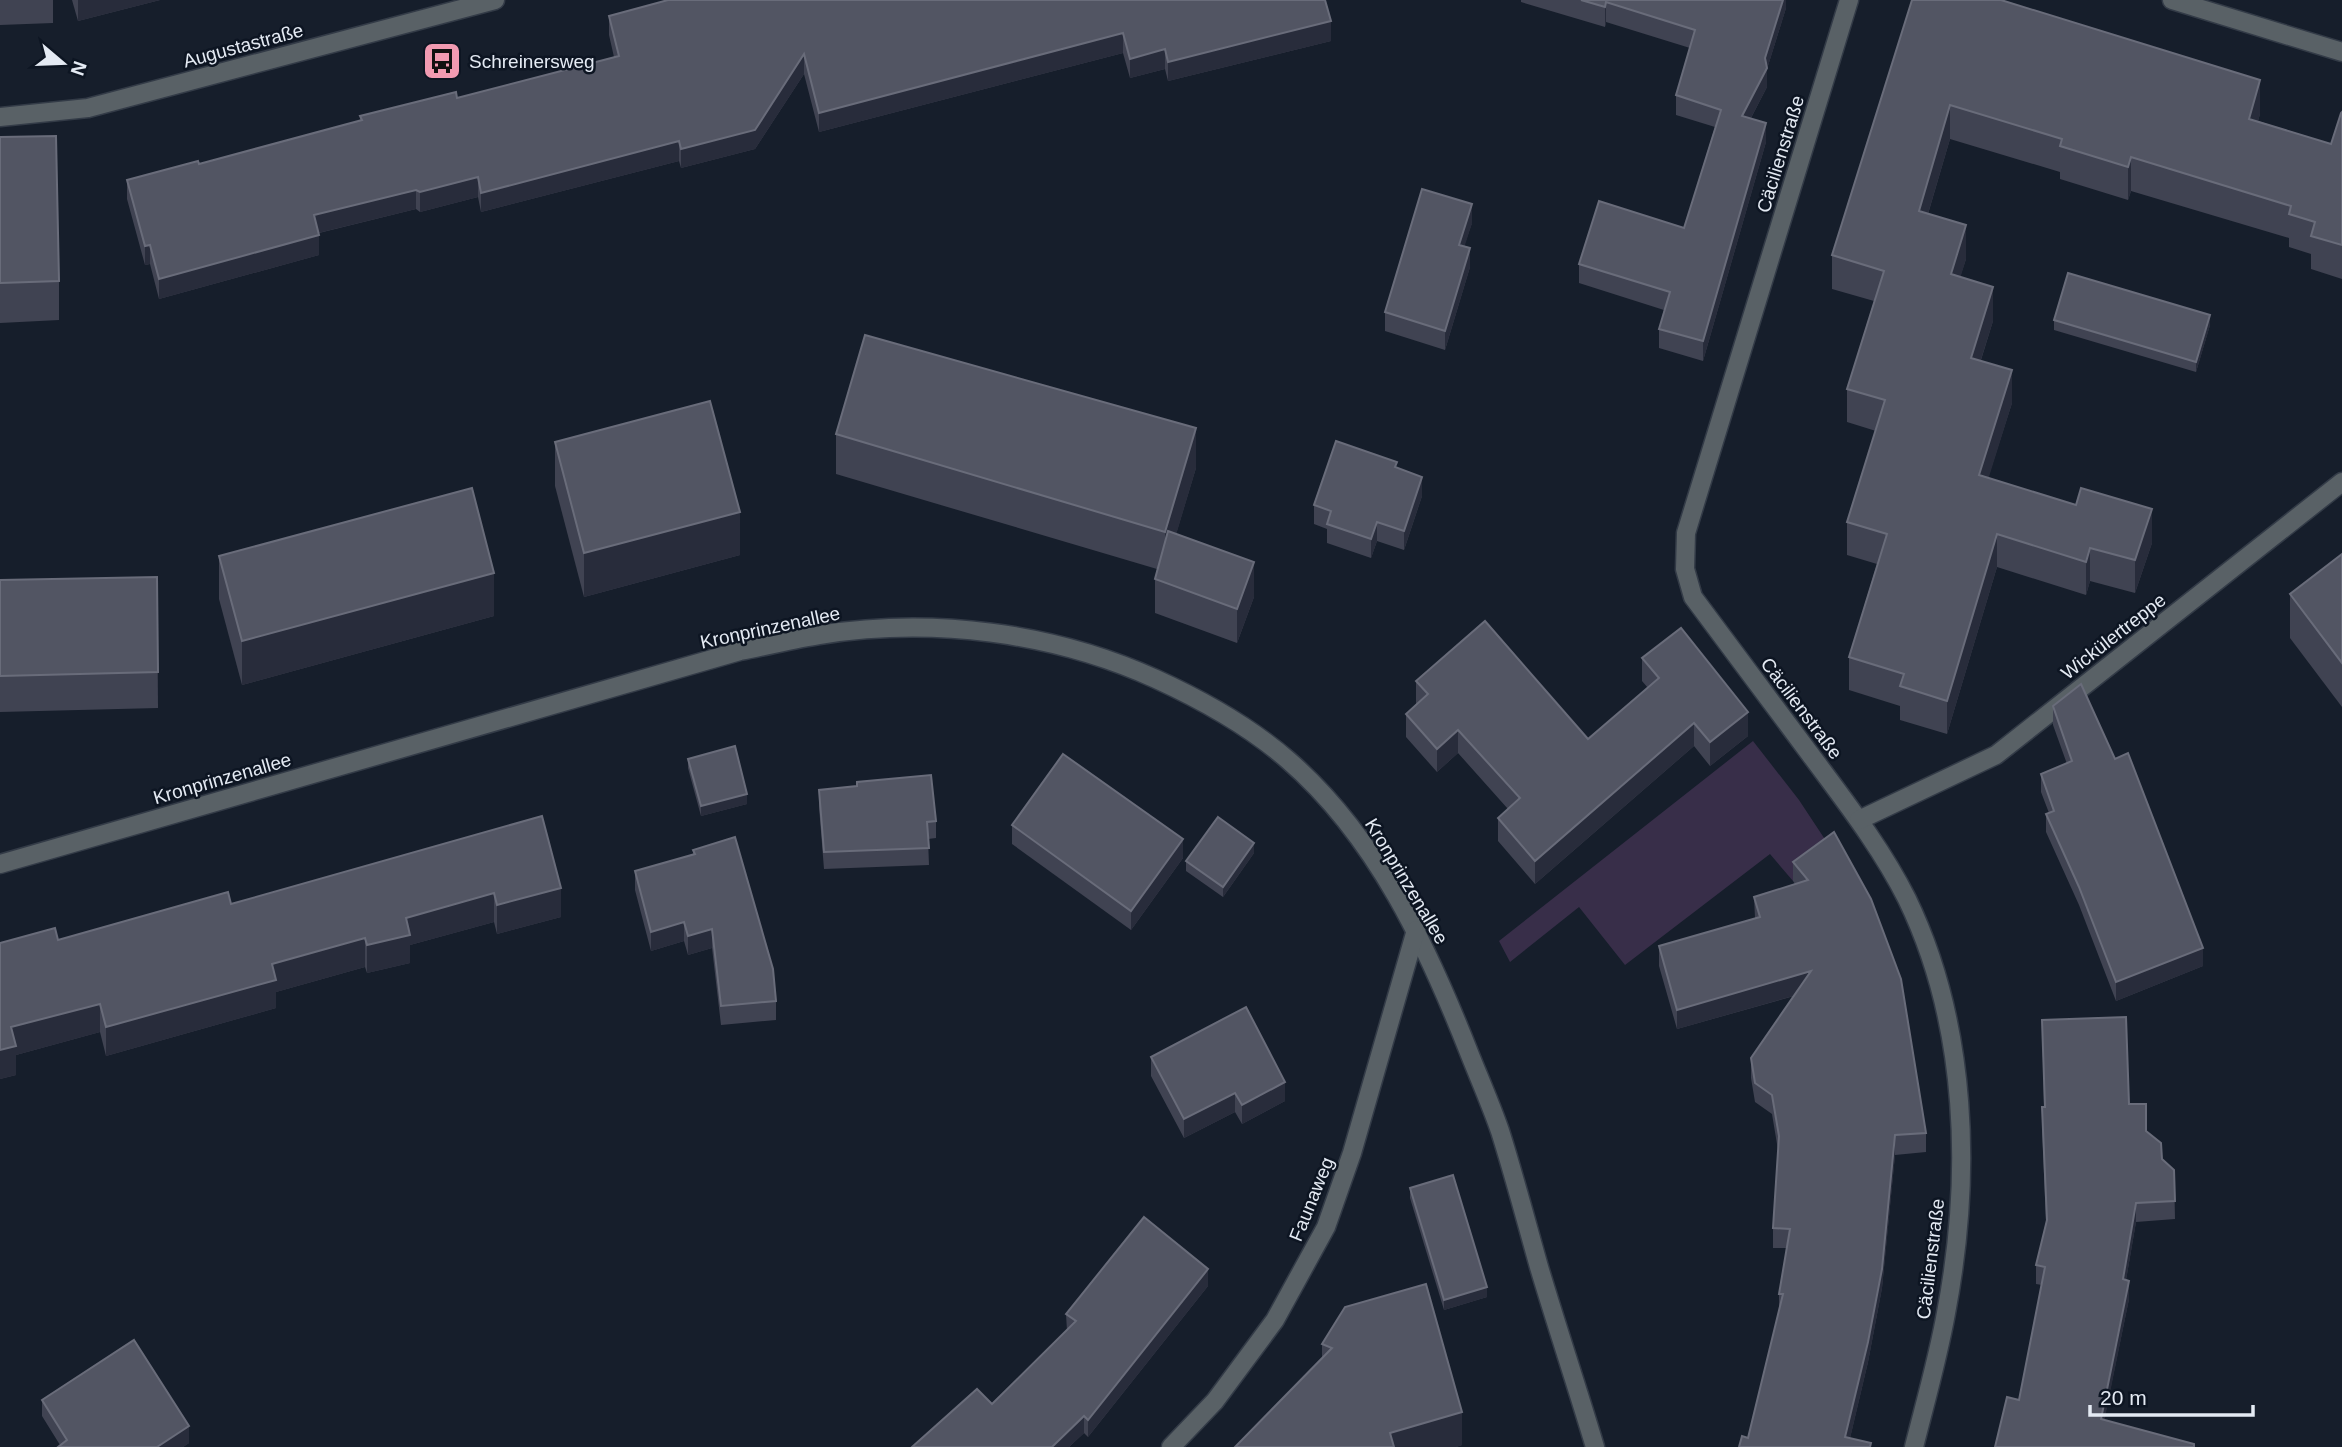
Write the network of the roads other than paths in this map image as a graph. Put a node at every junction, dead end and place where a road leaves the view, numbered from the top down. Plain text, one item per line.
1 (495, 0) edge
2 (1849, 0) edge
3 (2172, 0) edge
4 (2342, 52) edge
5 (0, 117) edge
6 (2342, 482) edge
7 (1859, 820) junction
8 (0, 864) edge
9 (1416, 930) junction
10 (1171, 1447) edge
11 (1595, 1447) edge
12 (1914, 1447) edge

1 - 5 street, Augustastraße
2 - 7 street, Cäcilienstraße
3 - 4 street
6 - 7 street, Wickülertreppe
7 - 12 street, Cäcilienstraße
8 - 9 street, Kronprinzenallee
9 - 10 street, Faunaweg
9 - 11 street, Kronprinzenallee

